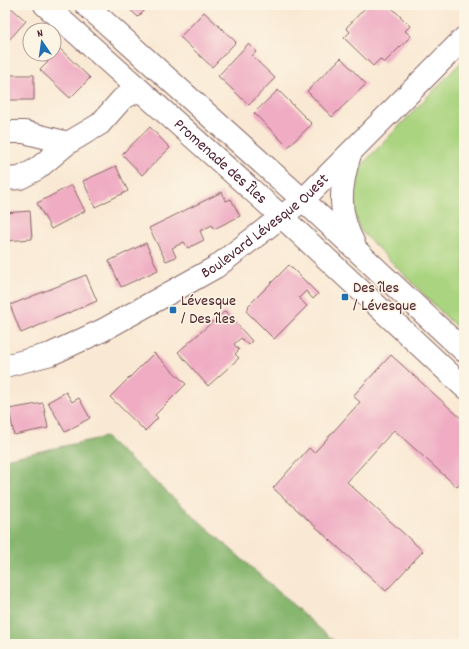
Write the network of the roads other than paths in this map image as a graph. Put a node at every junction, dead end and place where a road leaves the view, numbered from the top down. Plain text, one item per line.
1 (45, 5) edge
2 (86, 5) edge
3 (464, 38) edge
4 (139, 90) junction
5 (5, 132) edge
6 (68, 143) junction
7 (350, 153) junction
8 (5, 179) edge
9 (303, 200) junction
10 (282, 217) junction
11 (358, 252) junction
12 (464, 351) edge
13 (5, 366) edge
14 (464, 386) edge

1 - 4 street, Promenade des Îles
2 - 9 street, Promenade des Îles
3 - 7 street, Boulevard Lévesque Ouest
4 - 6 street
4 - 10 street, Promenade des Îles
5 - 6 street
6 - 8 street
7 - 9 street, Boulevard Lévesque Ouest
7 - 11 street
9 - 10 street, Boulevard Lévesque Ouest
9 - 11 street, Promenade des Îles
10 - 13 street, Boulevard Lévesque Ouest
10 - 14 street, Promenade des Îles
11 - 12 street, Promenade des Îles

